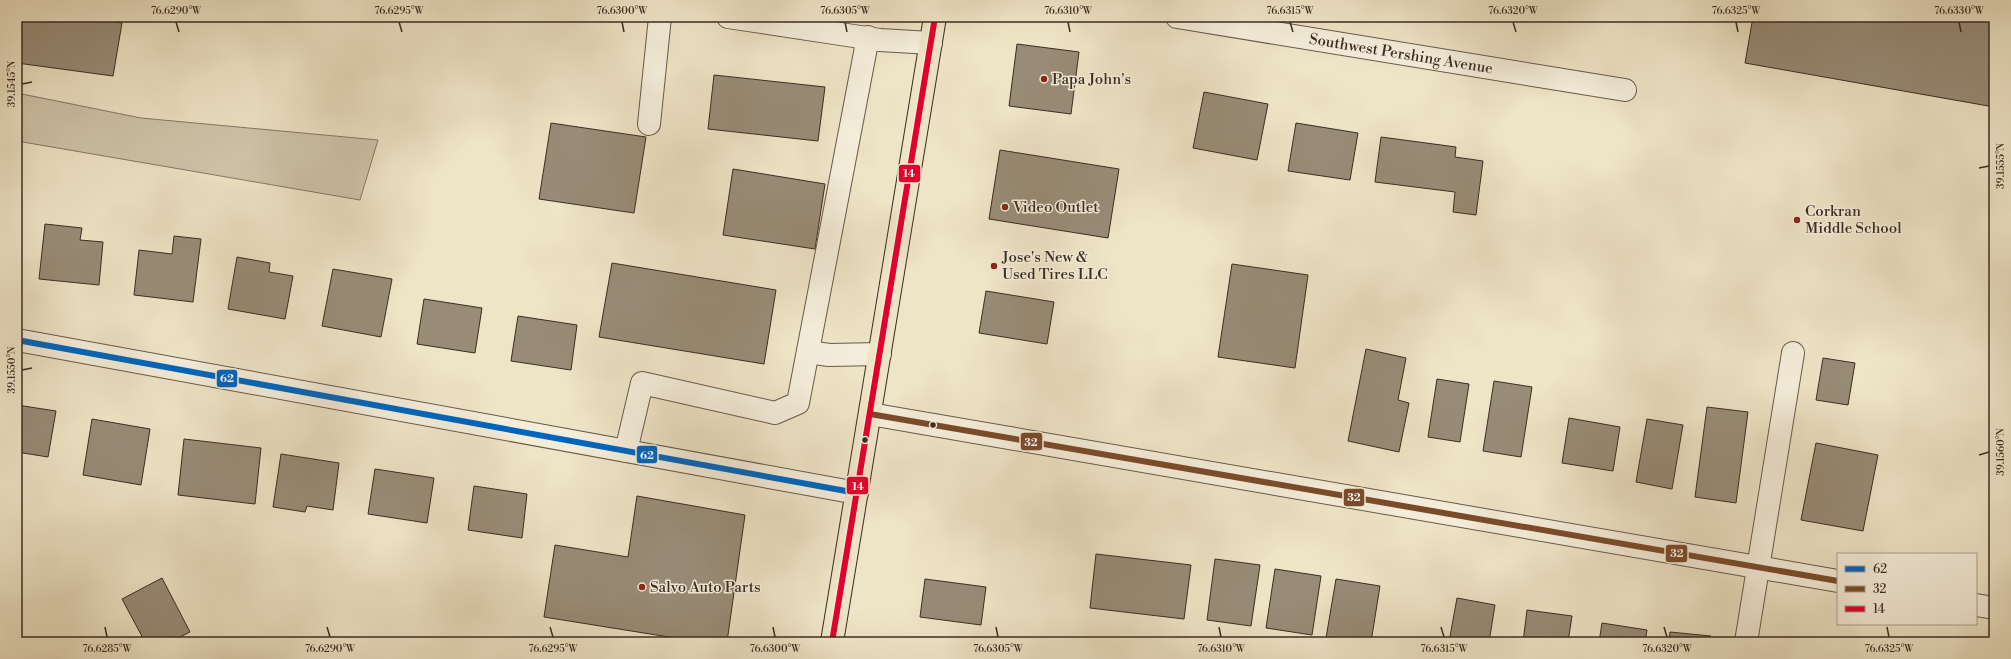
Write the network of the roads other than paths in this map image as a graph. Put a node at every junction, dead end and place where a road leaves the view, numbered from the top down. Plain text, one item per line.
1 (660, 17) edge
2 (728, 17) edge
3 (935, 17) edge
4 (1177, 17) edge
5 (828, 24) edge
6 (868, 37) junction
7 (931, 43) junction
8 (1625, 90) dead end
9 (649, 124) dead end
10 (17, 340) edge
11 (808, 352) junction
12 (1793, 353) dead end
13 (880, 354) junction
14 (870, 414) junction
15 (626, 451) junction
16 (857, 493) junction
17 (1759, 567) junction
18 (1837, 581) edge
19 (1977, 605) edge
20 (1994, 608) edge
21 (832, 642) edge
22 (1746, 642) edge

1 - 9 street
2 - 5 street
3 - 7 main road
4 - 8 street, Southwest Pershing Avenue
5 - 6 street
6 - 7 street
6 - 11 street
7 - 13 main road
10 - 15 street
11 - 13 street
11 - 15 street
12 - 17 street
13 - 14 main road
14 - 16 main road
14 - 17 street
15 - 16 street
16 - 21 main road
17 - 18 street
17 - 22 street
19 - 20 street

